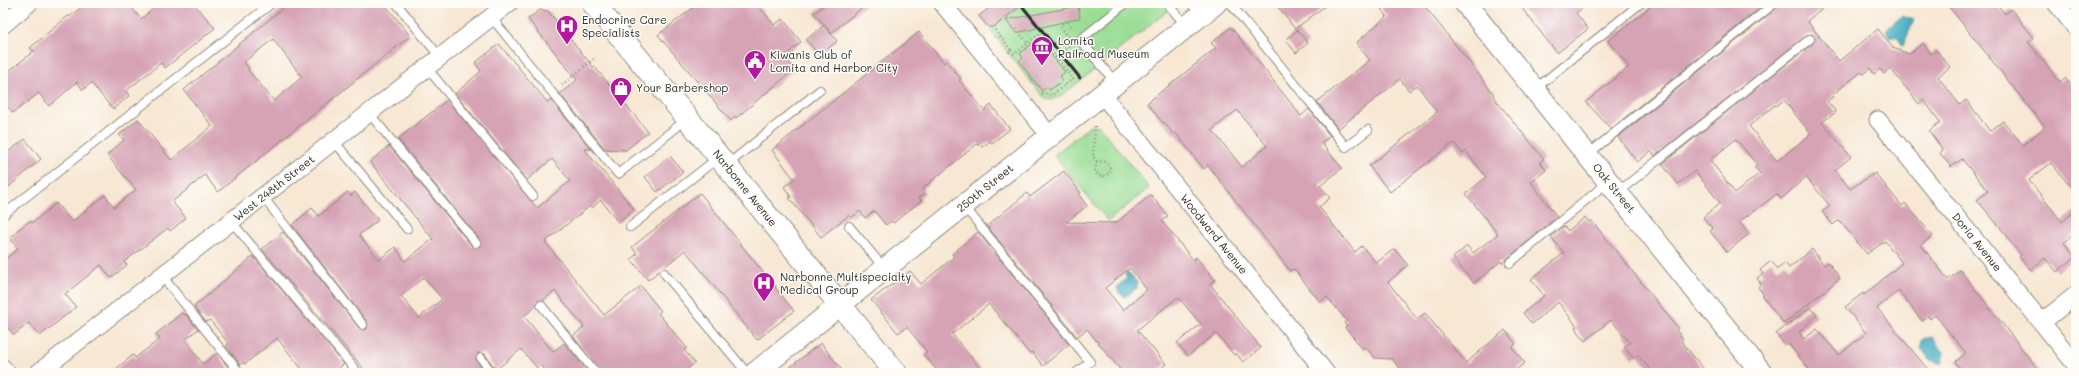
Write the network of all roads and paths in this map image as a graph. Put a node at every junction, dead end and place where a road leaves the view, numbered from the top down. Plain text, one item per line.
1 (29, 3) edge
2 (272, 3) edge
3 (396, 3) edge
4 (509, 3) edge
5 (594, 3) edge
6 (942, 3) edge
7 (1126, 3) edge
8 (1167, 3) edge
9 (1230, 3) edge
10 (1465, 3) edge
11 (1641, 3) edge
12 (1774, 3) edge
13 (2056, 3) edge
14 (1198, 12) edge
15 (491, 17) junction
16 (1067, 21) dead end
17 (3, 25) edge
18 (1060, 26) dead end
19 (2076, 28) edge
20 (1016, 29) dead end
21 (995, 30) dead end
22 (1810, 39) dead end
23 (1073, 43) dead end
24 (1028, 44) junction
25 (1011, 50) junction
26 (1008, 53) dead end
27 (440, 57) junction
28 (596, 57) dead end
29 (1056, 57) junction
30 (427, 68) junction
31 (1109, 89) junction
32 (1534, 89) junction
33 (820, 90) dead end
34 (552, 92) junction
35 (1041, 94) dead end
36 (369, 113) junction
37 (688, 118) junction
38 (1878, 120) dead end
39 (1095, 126) dead end
40 (1368, 130) dead end
41 (1050, 136) junction
42 (334, 141) junction
43 (1587, 155) junction
44 (723, 161) junction
45 (1097, 161) junction
46 (1613, 187) junction
47 (533, 196) dead end
48 (263, 197) junction
49 (964, 206) junction
50 (3, 215) edge
51 (231, 222) junction
52 (849, 226) dead end
53 (630, 227) dead end
54 (407, 229) dead end
55 (476, 243) dead end
56 (1510, 263) dead end
57 (885, 269) junction
58 (664, 273) dead end
59 (162, 276) junction
60 (778, 284) dead end
61 (772, 289) dead end
62 (2076, 295) edge
63 (840, 304) junction
64 (541, 305) dead end
65 (2042, 322) junction
66 (363, 325) dead end
67 (481, 358) dead end
68 (2076, 365) edge
69 (3, 368) edge
70 (7, 373) edge
71 (38, 373) edge
72 (240, 373) edge
73 (358, 373) edge
74 (492, 373) edge
75 (596, 373) edge
76 (747, 373) edge
77 (755, 373) edge
78 (896, 373) edge
79 (1076, 373) edge
80 (1326, 373) edge
81 (1762, 373) edge

1 - 17 street
2 - 50 lane
3 - 27 lane
4 - 15 street, West 248th Street
5 - 37 main road, Narbonne Avenue
6 - 41 street
7 - 31 lane
8 - 14 lane
9 - 40 lane
10 - 32 street, Oak Street
11 - 32 lane
12 - 43 lane
13 - 19 street
14 - 31 street, 250th Street
15 - 27 street, West 248th Street
15 - 34 lane
16 - 18 path
20 - 24 path
21 - 25 path
22 - 46 lane
23 - 29 path
24 - 25 path
24 - 29 path
25 - 26 path
27 - 30 street, West 248th Street
28 - 34 path
29 - 35 path
30 - 36 street, West 248th Street
30 - 47 lane
31 - 41 street, 250th Street
31 - 80 street, Woodward Avenue
32 - 43 street, Oak Street
33 - 44 lane
34 - 37 lane
36 - 42 street, West 248th Street
36 - 55 lane
37 - 44 main road, Narbonne Avenue
38 - 65 street, Doria Avenue
39 - 45 path
41 - 49 street, 250th Street
42 - 48 street, West 248th Street
42 - 54 lane
43 - 46 street, Oak Street
44 - 53 lane
44 - 63 main road, Narbonne Avenue
45 - 45 path
46 - 56 lane
46 - 81 street, Oak Street
48 - 51 street, West 248th Street
48 - 66 lane
49 - 57 street, 250th Street
49 - 79 lane
51 - 59 street, West 248th Street
51 - 73 lane
52 - 57 lane
57 - 63 street, 250th Street
58 - 76 lane
59 - 71 street, West 248th Street
59 - 72 lane
60 - 61 path
62 - 65 street
63 - 77 street, 250th Street
63 - 78 main road, Narbonne Avenue
64 - 75 lane
65 - 68 street, Doria Avenue
67 - 74 lane
69 - 70 street

